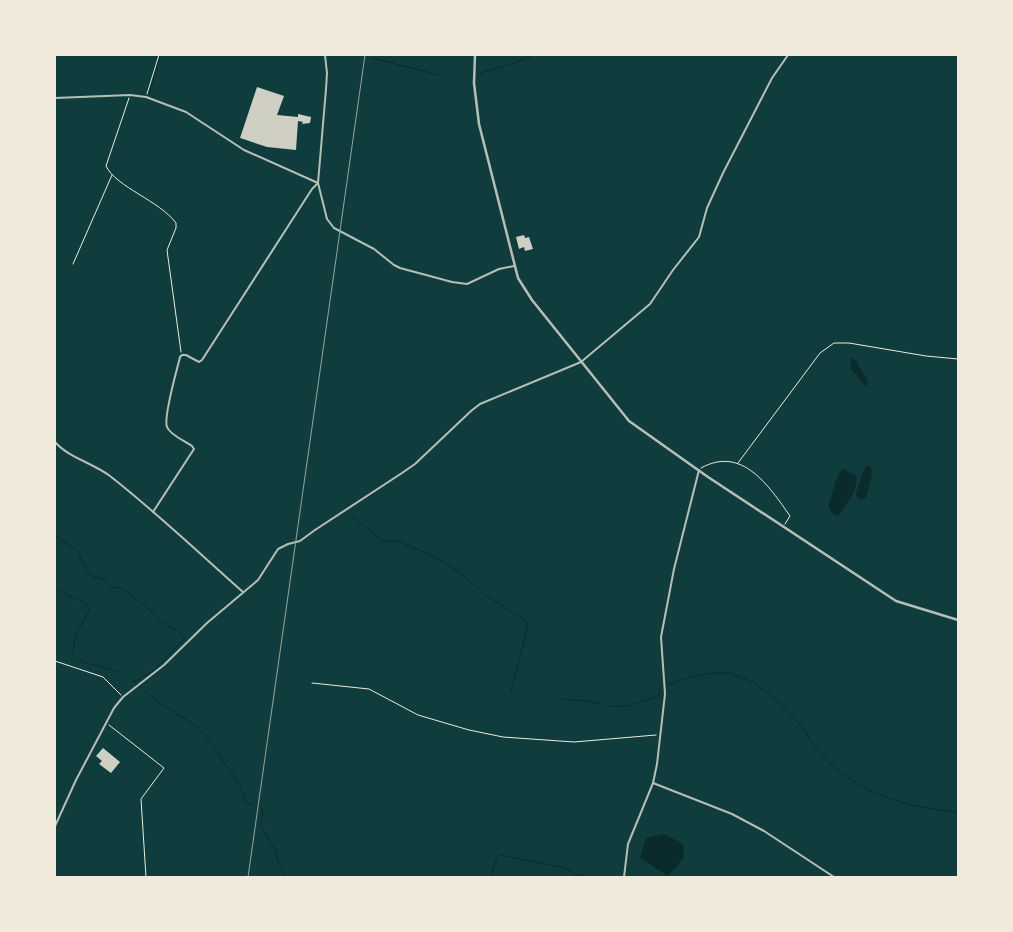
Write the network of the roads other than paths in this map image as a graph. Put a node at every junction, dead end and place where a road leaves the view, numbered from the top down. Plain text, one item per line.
1 (325, 55) edge
2 (475, 55) edge
3 (788, 55) edge
4 (55, 98) edge
5 (318, 183) junction
6 (514, 266) junction
7 (581, 362) junction
8 (55, 442) edge
9 (699, 470) junction
10 (153, 512) junction
11 (243, 592) junction
12 (958, 620) edge
13 (653, 783) junction
14 (55, 826) edge
15 (624, 877) edge
16 (834, 877) edge

1 - 5 street
2 - 6 street
3 - 7 street
4 - 5 street
5 - 6 street
5 - 10 street
6 - 7 street
7 - 9 street
7 - 11 street
8 - 10 street
9 - 12 street
9 - 13 street
10 - 11 street
11 - 14 street
13 - 15 street
13 - 16 street

